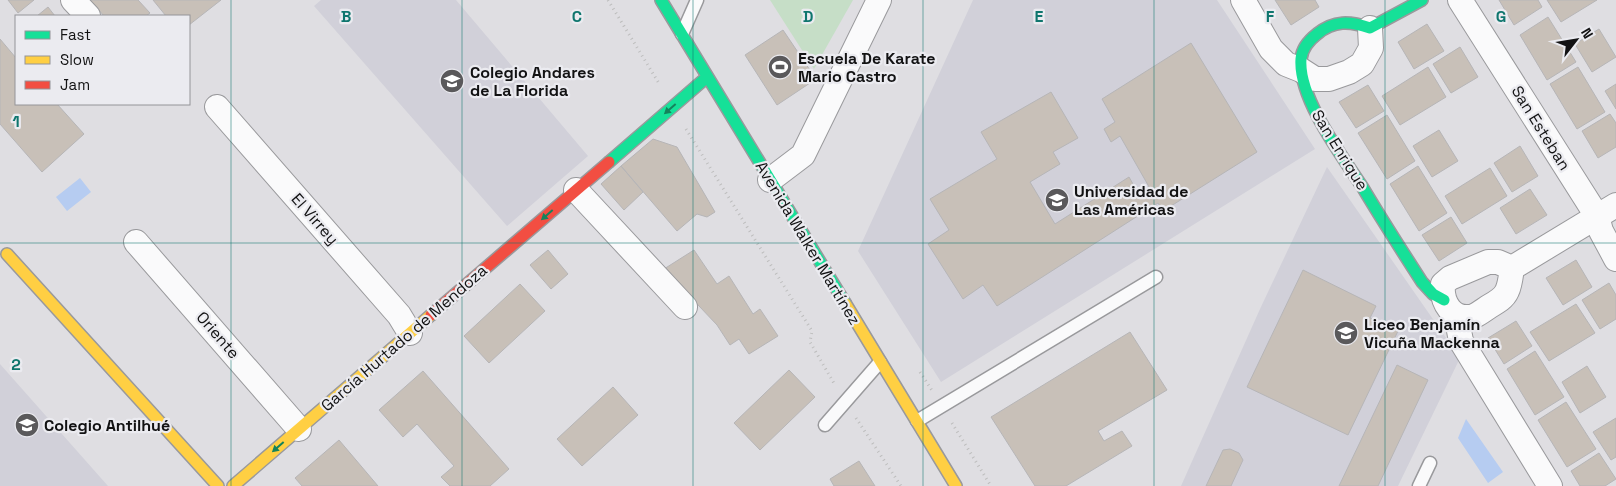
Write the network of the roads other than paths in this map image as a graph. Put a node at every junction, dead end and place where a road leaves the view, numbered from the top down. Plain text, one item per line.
1 (73, 0) edge
2 (661, 0) edge
3 (697, 0) edge
4 (879, 0) edge
5 (1243, 0) edge
6 (1422, 0) edge
7 (1460, 0) edge
8 (87, 15) edge
9 (1370, 28) junction
10 (682, 35) junction
11 (1301, 70) junction
12 (707, 77) junction
13 (217, 106) dead end
14 (770, 180) junction
15 (576, 190) junction
16 (1606, 211) edge
17 (136, 242) dead end
18 (7, 254) dead end
19 (1616, 259) edge
20 (1512, 268) junction
21 (1156, 277) dead end
22 (685, 307) dead end
23 (1450, 308) junction
24 (410, 333) junction
25 (880, 362) junction
26 (916, 421) junction
27 (825, 425) dead end
28 (299, 429) junction
29 (1430, 463) dead end
30 (218, 486) edge
31 (234, 486) edge
32 (956, 486) edge
33 (1419, 486) edge
34 (1550, 486) edge

1 - 8 street
2 - 10 street, Avenida Walker Martínez
3 - 10 lane
4 - 14 street
5 - 11 street
6 - 9 street
7 - 16 street, San Esteban
9 - 11 street
9 - 11 street
10 - 12 street, Avenida Walker Martínez
11 - 23 street, San Enrique
12 - 14 street, Avenida Walker Martínez
12 -> 15 street, García Hurtado de Mendoza
13 - 24 street, El Virrey
14 - 25 street, Avenida Walker Martínez
15 - 22 street
15 -> 24 street, García Hurtado de Mendoza
16 - 19 street, San Esteban
16 - 20 street
17 - 28 street, Oriente
18 - 30 street
20 - 23 street
20 - 23 street
21 - 26 lane
23 - 34 street
24 - 28 street, García Hurtado de Mendoza
25 - 26 street, Avenida Walker Martínez
25 - 27 lane
26 - 32 street, Avenida Walker Martínez
28 -> 31 street, García Hurtado de Mendoza
29 - 33 lane

